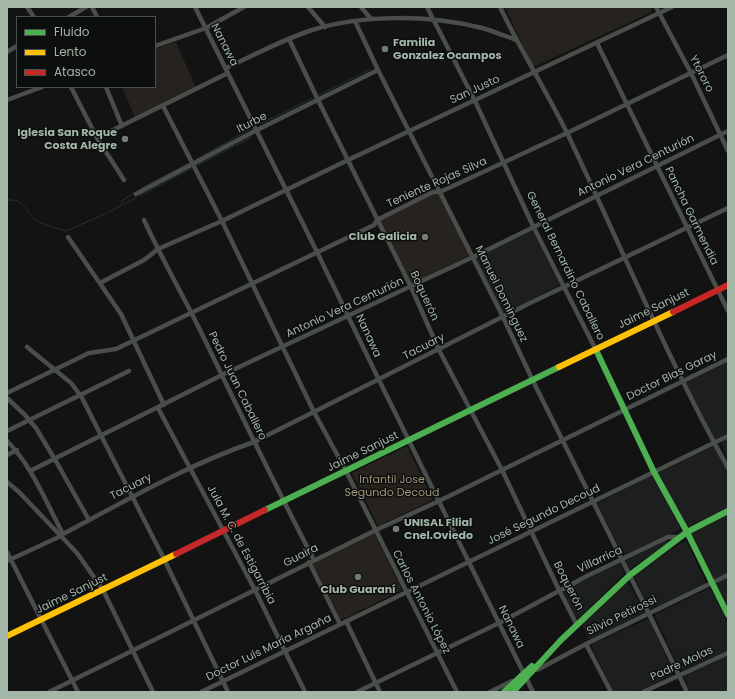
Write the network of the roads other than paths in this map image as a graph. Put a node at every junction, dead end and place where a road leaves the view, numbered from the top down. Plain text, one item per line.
1 (28, 7) edge
2 (86, 7) edge
3 (92, 7) edge
4 (195, 7) edge
5 (244, 7) edge
6 (308, 7) edge
7 (361, 7) edge
8 (427, 7) edge
9 (500, 7) edge
10 (656, 7) edge
11 (672, 7) edge
12 (659, 13) junction
13 (33, 16) edge
14 (71, 16) edge
15 (96, 16) edge
16 (371, 19) junction
17 (434, 19) junction
18 (355, 21) junction
19 (325, 27) junction
20 (206, 28) junction
21 (289, 39) junction
22 (516, 40) junction
23 (597, 43) junction
24 (156, 46) edge
25 (16, 47) edge
26 (7, 52) edge
27 (728, 55) edge
28 (226, 68) junction
29 (378, 70) junction
30 (535, 72) junction
31 (691, 73) junction
32 (228, 74) junction
33 (39, 88) edge
34 (72, 88) edge
35 (106, 88) edge
36 (7, 100) edge
37 (318, 100) junction
38 (475, 101) junction
39 (627, 104) junction
40 (163, 106) junction
41 (122, 126) junction
42 (257, 130) junction
43 (410, 131) junction
44 (728, 131) edge
45 (567, 133) junction
46 (721, 135) junction
47 (97, 138) junction
48 (728, 151) edge
49 (348, 160) junction
50 (504, 162) junction
51 (193, 164) junction
52 (657, 166) junction
53 (124, 180) dead end
54 (287, 190) junction
55 (440, 192) junction
56 (136, 194) dead end
57 (596, 195) junction
58 (728, 208) edge
59 (144, 220) dead end
60 (377, 220) junction
61 (222, 221) junction
62 (533, 226) junction
63 (688, 228) junction
64 (68, 237) dead end
65 (158, 249) junction
66 (317, 252) junction
67 (473, 257) junction
68 (625, 257) junction
69 (100, 283) junction
70 (253, 283) junction
71 (728, 285) edge
72 (411, 287) junction
73 (564, 287) junction
74 (718, 290) junction
75 (728, 311) edge
76 (191, 312) junction
77 (349, 316) junction
78 (503, 317) junction
79 (654, 321) junction
80 (133, 340) junction
81 (283, 346) junction
82 (27, 347) dead end
83 (439, 350) junction
84 (596, 350) junction
85 (728, 359) edge
86 (55, 370) junction
87 (129, 371) dead end
88 (222, 375) junction
89 (379, 380) junction
90 (532, 381) junction
91 (682, 381) junction
92 (7, 393) edge
93 (81, 396) junction
94 (7, 398) edge
95 (164, 405) junction
96 (158, 408) junction
97 (624, 409) junction
98 (472, 410) junction
99 (314, 412) junction
100 (30, 420) junction
101 (7, 431) edge
102 (101, 436) junction
103 (728, 436) edge
104 (563, 440) junction
105 (7, 441) edge
106 (410, 441) junction
107 (254, 442) junction
108 (714, 442) junction
109 (16, 450) junction
110 (7, 455) edge
111 (55, 459) junction
112 (190, 468) junction
113 (728, 468) edge
114 (502, 470) junction
115 (346, 471) junction
116 (30, 472) junction
117 (654, 472) junction
118 (7, 482) edge
119 (131, 496) junction
120 (283, 501) junction
121 (439, 501) junction
122 (593, 501) junction
123 (728, 511) edge
124 (88, 520) junction
125 (224, 530) junction
126 (376, 530) junction
127 (531, 531) junction
128 (687, 532) junction
129 (62, 535) junction
130 (680, 537) junction
131 (7, 552) edge
132 (164, 559) junction
133 (9, 560) edge
134 (622, 560) junction
135 (312, 561) junction
136 (468, 561) junction
137 (630, 575) junction
138 (728, 575) edge
139 (712, 582) junction
140 (103, 590) junction
141 (255, 590) junction
142 (559, 590) junction
143 (406, 591) junction
144 (649, 614) junction
145 (728, 616) edge
146 (42, 619) junction
147 (194, 620) junction
148 (346, 621) junction
149 (499, 623) junction
150 (340, 624) junction
151 (577, 625) junction
152 (7, 636) edge
153 (561, 640) junction
154 (586, 644) junction
155 (133, 651) junction
156 (285, 651) junction
157 (437, 653) junction
158 (728, 653) edge
159 (533, 672) junction
160 (679, 675) junction
161 (525, 676) junction
162 (518, 678) junction
163 (72, 681) junction
164 (223, 681) junction
165 (376, 683) junction
166 (49, 692) edge
167 (78, 692) edge
168 (153, 692) edge
169 (201, 692) edge
170 (228, 692) edge
171 (305, 692) edge
172 (357, 692) edge
173 (380, 692) edge
174 (457, 692) edge
175 (490, 692) edge
176 (504, 692) edge
177 (513, 692) edge
178 (533, 692) edge
179 (611, 692) edge
180 (643, 692) edge
181 (687, 692) edge

1 - 13 street
2 - 14 street
3 - 15 street
4 - 20 street, Nanawa
5 - 20 street
6 - 19 street
7 - 16 street
8 - 17 street, General Bernardino Caballero
9 - 22 street
10 - 12 street, Ytororo
11 - 12 street, San Justo
12 - 23 street, San Justo
12 - 31 street, Ytororo
16 - 17 street
16 - 18 street
17 - 22 street
17 - 38 street, General Bernardino Caballero
18 - 19 street
18 - 29 street, Manuel Domínguez
19 - 21 street
20 - 24 street
20 - 28 street, Nanawa
21 - 28 street
21 - 37 street, Boquerón
22 - 30 street
23 - 30 street, San Justo
23 - 39 street, Pancha Garmendia
25 - 26 street
27 - 31 street, Teniente Rojas Silva
28 - 32 street, Nanawa
29 - 37 street, Iturbe
29 - 43 street, Manuel Domínguez
30 - 38 street, San Justo
30 - 45 street
31 - 39 street, Teniente Rojas Silva
31 - 46 street, Ytororo
32 - 40 street
32 - 42 street, Nanawa
33 - 36 street
34 - 47 street
35 - 41 street
37 - 42 street, Iturbe
37 - 49 street, Boquerón
38 - 43 street, San Justo
38 - 50 street, General Bernardino Caballero
39 - 45 street, Teniente Rojas Silva
39 - 52 street, Pancha Garmendia
40 - 41 street
40 - 51 street, Carlos Antonio López
41 - 47 street
42 - 51 street, Iturbe
42 - 54 street, Nanawa
43 - 49 street, San Justo
43 - 55 street, Manuel Domínguez
44 - 46 street, Antonio Vera Centurión
45 - 50 street, Teniente Rojas Silva
45 - 57 street
46 - 48 street, Ytororo
46 - 52 street, Antonio Vera Centurión
47 - 53 street
49 - 54 street, San Justo
49 - 60 street, Boquerón
50 - 55 street, Teniente Rojas Silva
50 - 62 street, General Bernardino Caballero
51 - 56 street, Iturbe
51 - 61 street, Carlos Antonio López
52 - 57 street, Antonio Vera Centurión
52 - 63 street, Pancha Garmendia
54 - 61 street, San Justo
54 - 66 street, Nanawa
55 - 60 street, Teniente Rojas Silva
55 - 67 street, Manuel Domínguez
57 - 62 street, Antonio Vera Centurión
57 - 68 street
58 - 63 street, Tacuary
59 - 65 street, Pedro Juan Caballero
60 - 66 street, Teniente Rojas Silva
60 - 72 street, Boquerón
61 - 65 street, San Justo
61 - 70 street, Carlos Antonio López
62 - 67 street, Antonio Vera Centurión
62 - 73 street, General Bernardino Caballero
63 - 68 street, Tacuary
63 - 74 street, Pancha Garmendia
64 - 69 street
65 - 69 street, San Justo
65 - 76 street, Pedro Juan Caballero
66 - 70 street, Teniente Rojas Silva
66 - 77 street, Nanawa
67 - 72 street, Antonio Vera Centurión
67 - 78 street, Manuel Domínguez
68 - 73 street, Tacuary
68 - 79 street
69 - 80 street
70 - 76 street, Teniente Rojas Silva
70 - 81 street, Carlos Antonio López
71 - 74 main road, Jaime Sanjust
72 - 77 street, Antonio Vera Centurión
72 - 83 street, Boquerón
73 - 78 street, Tacuary
73 - 84 street, General Bernardino Caballero
74 - 75 street, Pancha Garmendia
74 - 79 main road, Jaime Sanjust
76 - 80 street, Teniente Rojas Silva
76 - 88 street, Pedro Juan Caballero
77 - 81 street, Antonio Vera Centurión
77 - 89 street, Nanawa
78 - 83 street, Tacuary
78 - 90 street, Manuel Domínguez
79 - 84 main road, Jaime Sanjust
79 - 91 street
80 - 86 street, Teniente Rojas Silva
80 - 95 street
81 - 88 street, Antonio Vera Centurión
81 - 99 street, Carlos Antonio López
82 - 86 street
83 - 89 street, Tacuary
83 - 98 street, Boquerón
84 - 90 main road, Jaime Sanjust
84 - 97 main road, General Bernardino Caballero
85 - 91 street, Doctor Blas Garay
86 - 92 street, Teniente Rojas Silva
86 - 93 street
87 - 93 street
88 - 95 street, Antonio Vera Centurión
88 - 107 street, Pedro Juan Caballero
89 - 99 street, Tacuary
89 - 106 street, Nanawa
90 - 98 main road, Jaime Sanjust
90 - 104 street, Manuel Domínguez
91 - 97 street, Doctor Blas Garay
91 - 108 street
93 - 100 street
93 - 102 street
94 - 100 street
95 - 96 street, Antonio Vera Centurión
96 - 102 street, Antonio Vera Centurión
96 - 112 street, Jula M. C. de Estigarribia
97 - 104 street, Doctor Blas Garay
97 - 117 main road, General Bernardino Caballero
98 - 106 main road, Jaime Sanjust
98 - 114 street, Boquerón
99 - 107 street, Tacuary
99 - 115 street, Carlos Antonio López
100 - 101 street
100 - 111 street
102 - 111 street, Antonio Vera Centurión
102 - 119 street
103 - 108 street, José Segundo Decoud
104 - 114 street, Guaira
104 - 122 street, Manuel Domínguez
105 - 109 street
106 - 115 main road, Jaime Sanjust
106 - 121 street, Nanawa
107 - 112 street, Tacuary
107 - 120 street, Pedro Juan Caballero
108 - 113 street
108 - 117 street, José Segundo Decoud
109 - 110 street
109 - 116 street
111 - 116 street, Antonio Vera Centurión
111 - 124 street
112 - 119 street, Tacuary
112 - 125 street, Jula M. C. de Estigarribia
114 - 121 street, Guaira
114 - 127 street, Boquerón
115 - 120 main road, Jaime Sanjust
115 - 126 street, Carlos Antonio López
116 - 129 street
117 - 122 street, José Segundo Decoud
117 - 128 main road, General Bernardino Caballero
118 - 129 street
119 - 124 street, Tacuary
119 - 132 street
120 - 125 main road, Jaime Sanjust
120 - 135 street, Pedro Juan Caballero
121 - 126 street, Guaira
121 - 136 street, Nanawa
122 - 127 street, José Segundo Decoud
122 - 134 street, Manuel Domínguez
123 - 128 main road
124 - 129 street, Tacuary
125 - 132 main road, Jaime Sanjust
125 - 141 street, Jula M. C. de Estigarribia
126 - 135 street, Guaira
126 - 143 street, Carlos Antonio López
127 - 136 street, José Segundo Decoud
127 - 142 street, Boquerón
128 - 130 main road
128 - 139 main road, General Bernardino Caballero
129 - 133 street, Tacuary
129 - 140 street
130 - 134 street, Villarrica
130 - 137 main road
131 - 133 street
132 - 140 main road, Jaime Sanjust
132 - 147 street
133 - 146 street
134 - 137 street, Manuel Domínguez
134 - 142 street, Villarrica
135 - 141 street, Guaira
135 - 150 street, Pedro Juan Caballero
136 - 143 street, José Segundo Decoud
136 - 149 street, Nanawa
137 - 144 street, Manuel Domínguez
137 - 151 main road
138 - 139 street, Silvio Petirossi
139 - 144 street, Silvio Petirossi
139 - 145 main road, General Bernardino Caballero
140 - 146 main road, Jaime Sanjust
140 - 155 street
141 - 147 street, Guaira
141 - 156 street, Jula M. C. de Estigarribia
142 - 149 street, Villarrica
142 - 151 street, Boquerón
143 - 148 street, José Segundo Decoud
143 - 157 street, Carlos Antonio López
144 - 154 street, Silvio Petirossi
144 - 160 street, Manuel Domínguez
146 - 152 main road, Jaime Sanjust
146 - 163 street
147 - 155 street, Guaira
147 - 164 street
148 - 150 street, Doctor Luís María Argaña
148 - 165 street
149 - 157 street, Villarrica
149 - 161 street, Nanawa
150 - 156 street, Doctor Luís María Argaña
151 - 153 main road
153 - 159 main road
153 - 161 main road
154 - 159 street, Silvio Petirossi
154 - 179 street
155 - 163 street, Guaira
155 - 168 street
156 - 164 street, Doctor Luís María Argaña
156 - 171 street, Jula M. C. de Estigarribia
157 - 165 street, Villarrica
157 - 174 street, Carlos Antonio López
158 - 160 street, Padre Molas
159 - 161 main road
160 - 180 street, Padre Molas
160 - 181 street, Manuel Domínguez
161 - 162 main road
161 - 177 main road
161 - 178 street, Nanawa
162 - 175 street
162 - 176 main road
163 - 166 street, Guaira
163 - 167 street
164 - 169 street, Doctor Luís María Argaña
164 - 170 street
165 - 172 street, Villarrica
165 - 173 street

